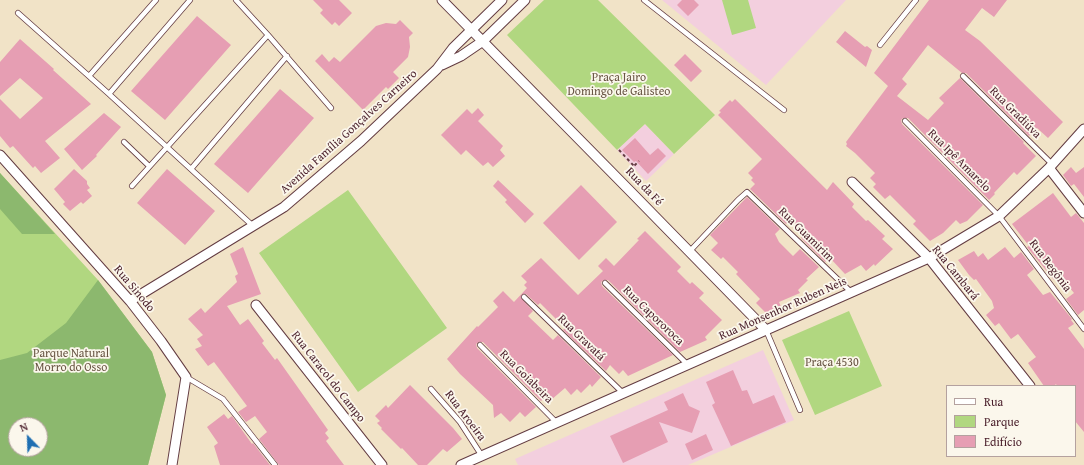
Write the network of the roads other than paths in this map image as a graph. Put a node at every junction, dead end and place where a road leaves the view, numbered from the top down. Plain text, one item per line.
1 (156, 0) edge
2 (190, 0) edge
3 (236, 0) edge
4 (442, 0) edge
5 (502, 0) edge
6 (525, 0) edge
7 (644, 0) edge
8 (916, 0) edge
9 (18, 13) dead end
10 (471, 30) junction
11 (268, 34) junction
12 (483, 41) junction
13 (880, 45) dead end
14 (287, 56) junction
15 (440, 66) junction
16 (89, 76) junction
17 (963, 76) dead end
18 (109, 94) junction
19 (331, 108) dead end
20 (784, 110) dead end
21 (905, 121) dead end
22 (1084, 129) edge
23 (124, 142) dead end
24 (167, 147) junction
25 (0, 155) edge
26 (149, 166) junction
27 (1050, 166) junction
28 (191, 169) junction
29 (852, 182) dead end
30 (132, 186) dead end
31 (1084, 214) edge
32 (999, 216) junction
33 (253, 226) junction
34 (689, 252) junction
35 (929, 258) junction
36 (605, 283) dead end
37 (850, 292) junction
38 (524, 297) dead end
39 (130, 301) junction
40 (256, 305) dead end
41 (1084, 329) edge
42 (766, 330) junction
43 (480, 344) dead end
44 (688, 364) junction
45 (186, 377) junction
46 (1029, 385) edge
47 (431, 389) dead end
48 (623, 394) junction
49 (800, 410) dead end
50 (557, 423) junction
51 (482, 456) junction
52 (172, 465) edge
53 (275, 465) edge
54 (382, 465) edge
55 (461, 465) edge

1 - 16 lane
2 - 18 lane
3 - 11 lane
4 - 10 street, Rua da Fé
5 - 10 street, Avenida Família Gonçalves Carneiro
6 - 12 street, Avenida Família Gonçalves Carneiro
7 - 20 lane
8 - 13 lane
9 - 16 lane
10 - 12 street, Rua da Fé
10 - 15 street, Avenida Família Gonçalves Carneiro
11 - 14 lane
11 - 24 lane
12 - 15 street, Avenida Família Gonçalves Carneiro
12 - 34 street, Rua da Fé
14 - 19 lane
14 - 28 lane
15 - 33 street, Avenida Família Gonçalves Carneiro
16 - 18 lane
17 - 27 lane, Rua Gradiúva
18 - 24 lane
21 - 32 lane, Rua Ipê Amarelo
22 - 27 street, Rua Monsenhor Ruben Neis
23 - 26 lane
24 - 26 lane
24 - 28 lane
25 - 39 street, Rua Sinodo
26 - 30 lane
27 - 31 street
27 - 32 street, Rua Monsenhor Ruben Neis
28 - 33 lane
29 - 35 street, Rua Cambará
32 - 35 street, Rua Monsenhor Ruben Neis
32 - 41 lane, Rua Begônia
33 - 39 street, Avenida Família Gonçalves Carneiro
34 - 37 lane, Rua Guamirim
34 - 42 street, Rua da Fé
35 - 37 street, Rua Monsenhor Ruben Neis
35 - 46 street, Rua Cambará
36 - 44 lane, Rua Capororoca
37 - 42 street, Rua Monsenhor Ruben Neis
38 - 48 lane, Rua Gravatá
39 - 45 street, Rua Sinodo
40 - 54 street, Rua Caracol do Campo
42 - 44 street, Rua Monsenhor Ruben Neis
42 - 49 lane, Rua da Fé
43 - 50 lane, Rua Goiabeira
44 - 48 street, Rua Monsenhor Ruben Neis
45 - 52 street
45 - 53 lane
47 - 51 lane, Rua Aroeira
48 - 50 street, Rua Monsenhor Ruben Neis
50 - 51 street, Rua Monsenhor Ruben Neis
51 - 55 street, Rua Monsenhor Ruben Neis

